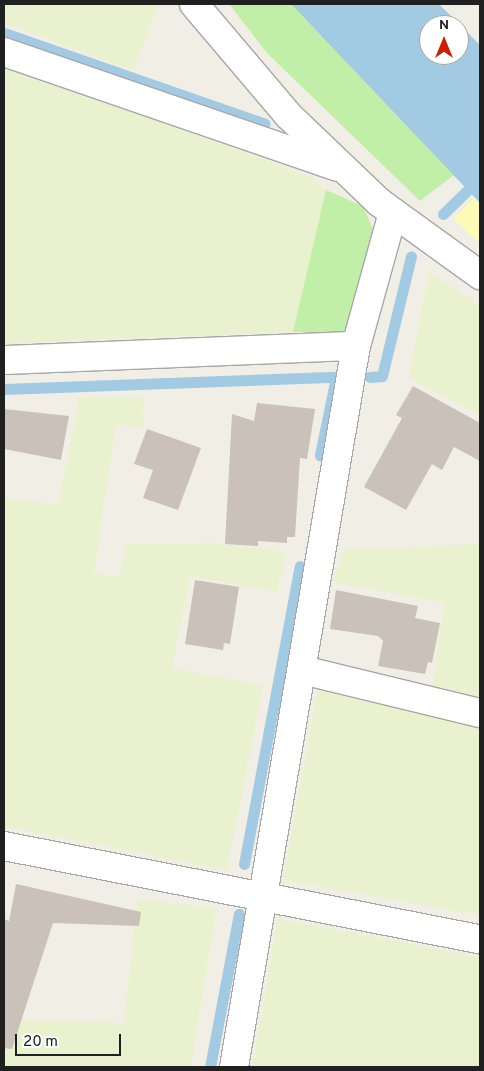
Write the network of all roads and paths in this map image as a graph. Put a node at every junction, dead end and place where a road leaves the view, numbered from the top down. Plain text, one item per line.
1 (194, 4) edge
2 (4, 52) edge
3 (345, 170) junction
4 (393, 213) junction
5 (480, 275) edge
6 (356, 346) junction
7 (4, 360) edge
8 (302, 670) junction
9 (480, 713) edge
10 (4, 846) edge
11 (265, 898) junction
12 (480, 939) edge
13 (234, 1067) edge

1 - 3 street
2 - 3 street
3 - 4 street
4 - 5 street
4 - 6 street
6 - 7 street
6 - 8 street
8 - 9 street
8 - 11 street
10 - 11 street
11 - 12 street
11 - 13 street

